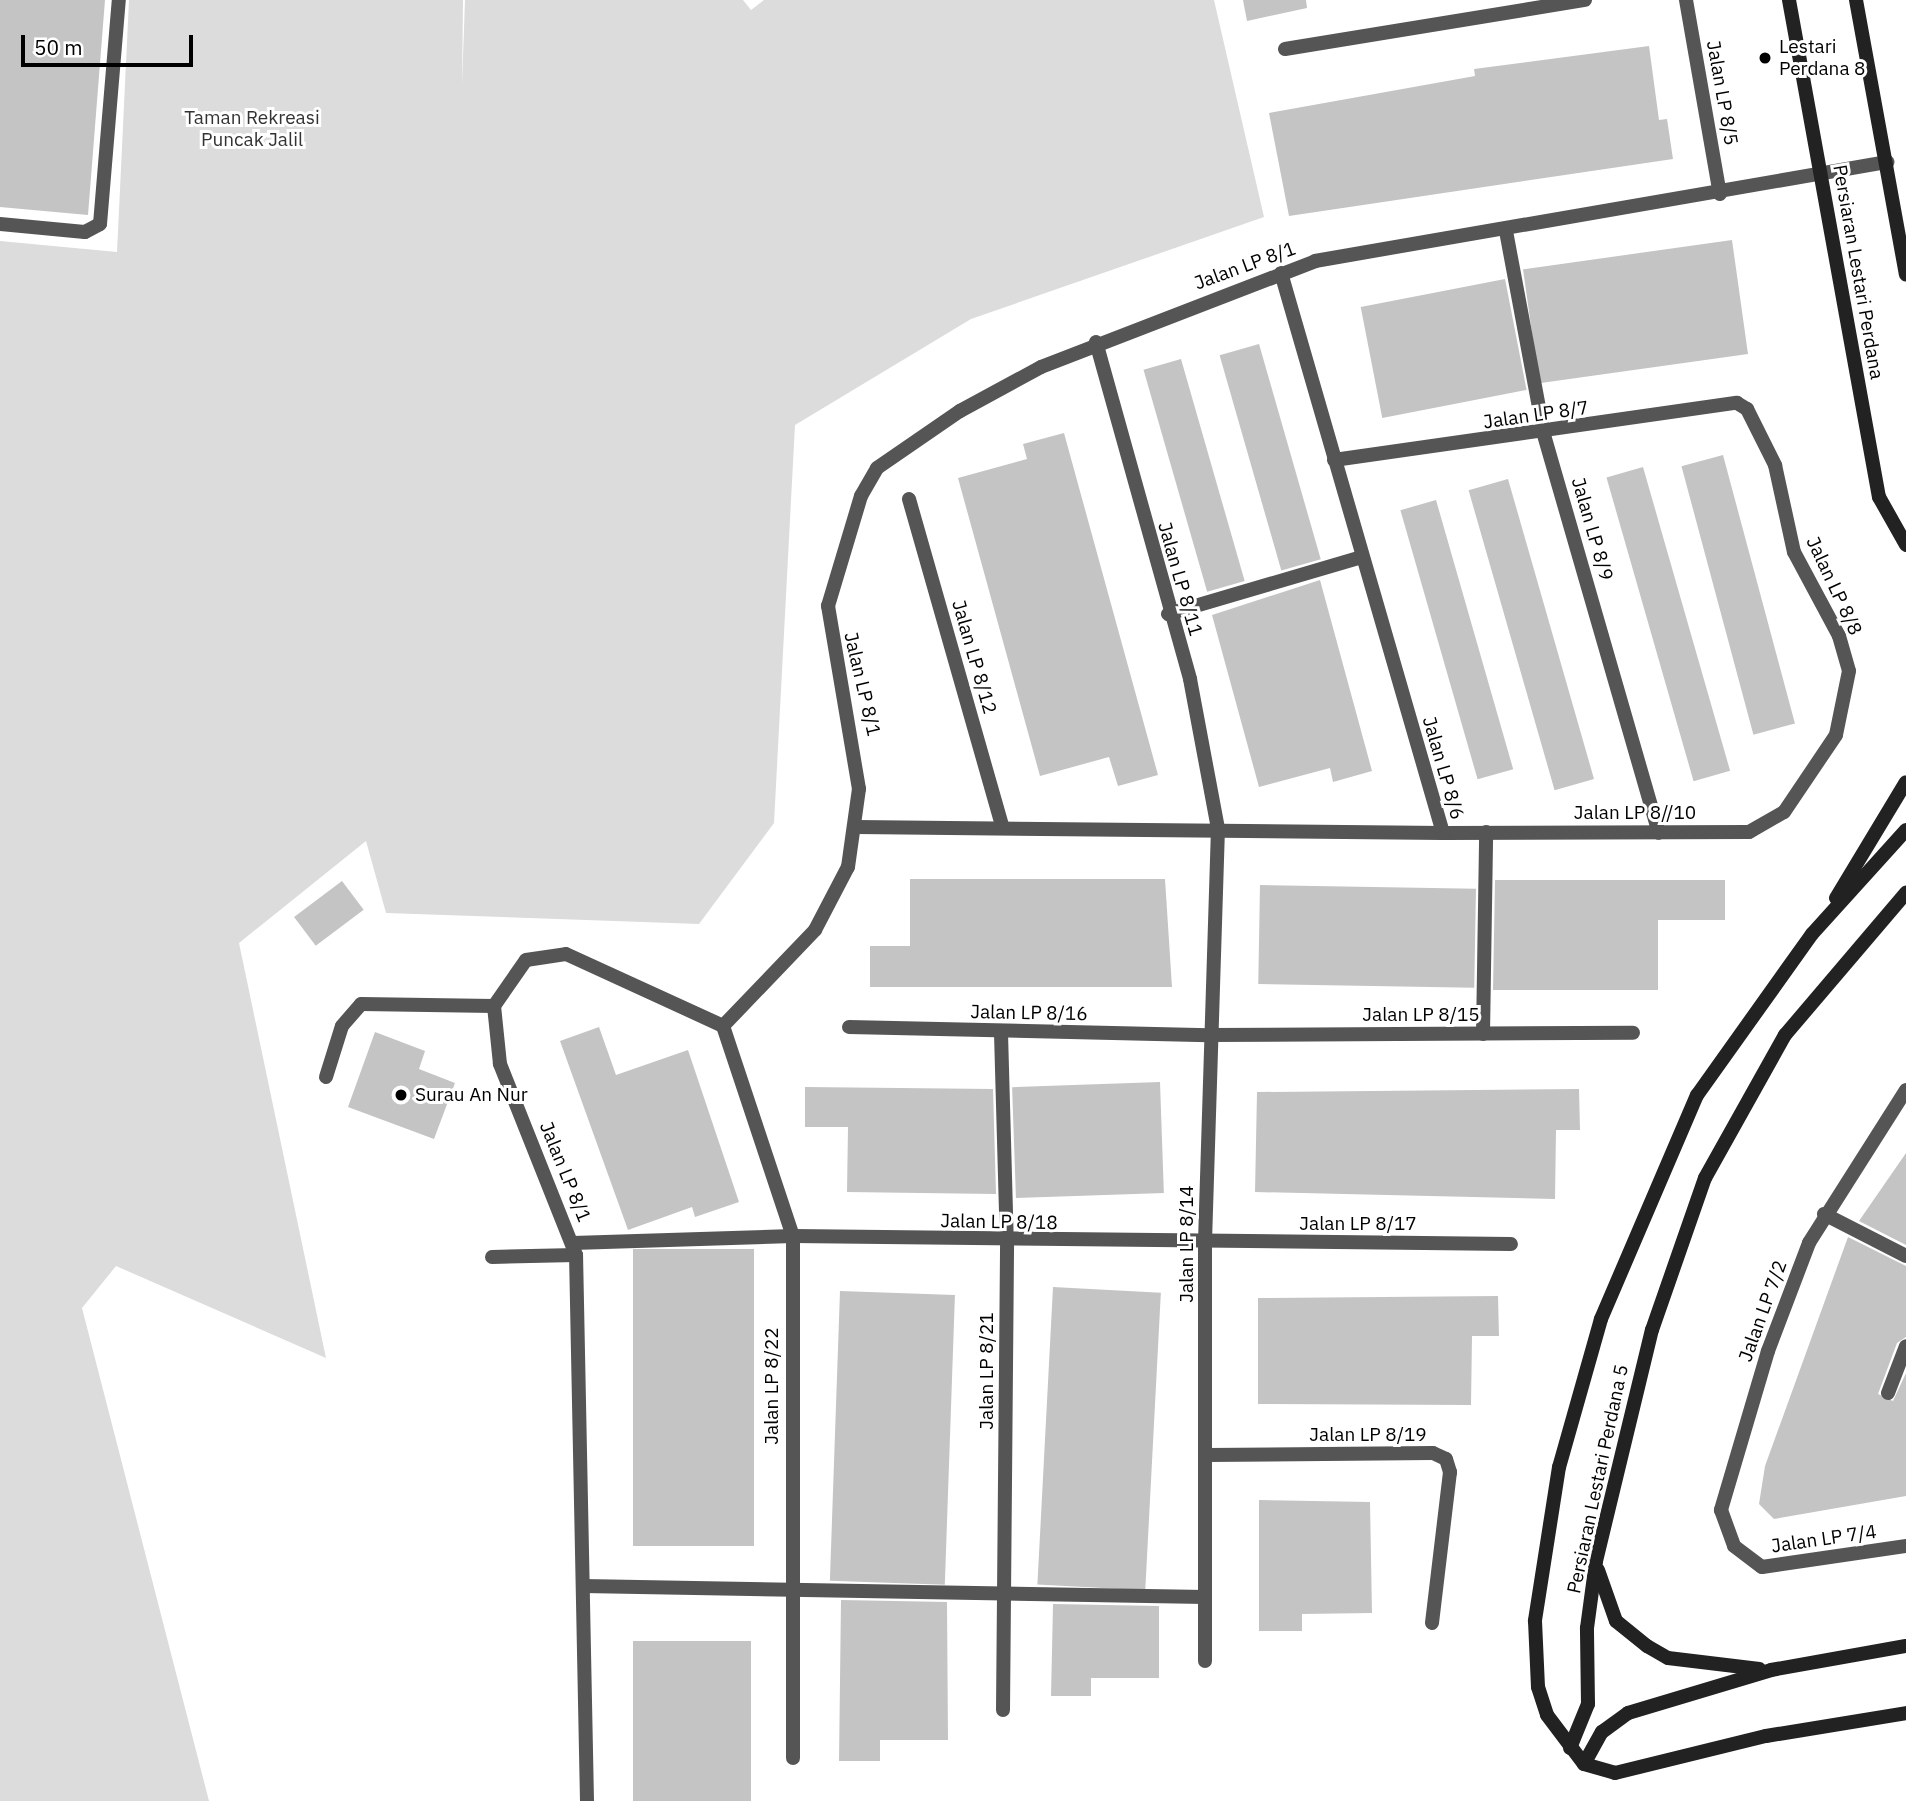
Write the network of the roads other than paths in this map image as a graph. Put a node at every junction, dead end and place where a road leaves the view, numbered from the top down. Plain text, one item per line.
1 (119, 0) edge
2 (1585, 0) edge
3 (1686, 0) edge
4 (1789, 0) edge
5 (1856, 0) edge
6 (1285, 49) dead end
7 (1887, 162) junction
8 (1821, 176) junction
9 (1720, 194) junction
10 (0, 225) edge
11 (1506, 231) junction
12 (1281, 272) junction
13 (1906, 274) edge
14 (1096, 342) junction
15 (1743, 405) joint
16 (1544, 435) junction
17 (1334, 460) junction
18 (909, 499) dead end
19 (1906, 545) edge
20 (1362, 557) junction
21 (1168, 614) junction
22 (1807, 782) joint
23 (1906, 782) edge
24 (1002, 825) junction
25 (857, 827) junction
26 (1218, 828) junction
27 (1906, 830) edge
28 (1486, 832) junction
29 (1443, 833) junction
30 (1659, 833) junction
31 (1906, 894) edge
32 (1812, 934) junction
33 (494, 1006) junction
34 (723, 1026) junction
35 (849, 1027) dead end
36 (1001, 1032) junction
37 (1633, 1033) dead end
38 (1483, 1034) junction
39 (1209, 1035) junction
40 (326, 1077) dead end
41 (1906, 1090) edge
42 (1824, 1214) junction
43 (793, 1236) junction
44 (1007, 1242) junction
45 (1205, 1243) junction
46 (1511, 1244) dead end
47 (575, 1249) junction
48 (1906, 1256) edge
49 (492, 1257) dead end
50 (1906, 1346) edge
51 (1888, 1393) dead end
52 (1207, 1455) junction
53 (1906, 1546) edge
54 (1596, 1561) junction
55 (1747, 1561) joint
56 (583, 1586) junction
57 (797, 1588) junction
58 (1006, 1595) junction
59 (1205, 1597) junction
60 (1432, 1623) dead end
61 (1906, 1646) edge
62 (1205, 1661) dead end
63 (1771, 1670) junction
64 (1003, 1710) dead end
65 (1906, 1713) edge
66 (1570, 1748) junction
67 (793, 1758) dead end
68 (1584, 1764) junction
69 (587, 1801) edge

1 - 10 street
2 - 6 street
3 - 9 street, Jalan LP 8/5
4 - 8 street, Persiaran Lestari Perdana
5 - 7 street
7 - 8 street, Jalan LP 8/1
7 - 13 street
8 - 9 street, Jalan LP 8/1
8 - 19 street, Persiaran Lestari Perdana
9 - 11 street, Jalan LP 8/1
11 - 12 street, Jalan LP 8/1
11 - 16 street, Jalan LP 8/9
12 - 14 street, Jalan LP 8/1
12 - 17 street, Jalan LP 8/6
14 - 21 street, Jalan LP 8/11
14 - 25 street, Jalan LP 8/1
15 - 16 street, Jalan LP 8/7
15 - 22 street, Jalan LP 8/8
16 - 17 street, Jalan LP 8/7
16 - 30 street, Jalan LP 8/9
17 - 20 street, Jalan LP 8/6
18 - 24 street, Jalan LP 8/12
20 - 21 street
20 - 29 street, Jalan LP 8/6
21 - 26 street, Jalan LP 8/11
22 - 30 street, Jalan LP 8//10
23 - 32 street
24 - 25 street, Jalan LP 8/6
24 - 26 street, Jalan LP 8/6
25 - 34 street, Jalan LP 8/1
26 - 29 street, Jalan LP 8/6
26 - 39 street, Jalan LP 8/14
27 - 32 street, Persiaran Lestari Perdana 5
28 - 29 street, Jalan LP 8//10
28 - 30 street, Jalan LP 8//10
28 - 38 street
31 - 54 street, Persiaran Lestari Perdana 5
32 - 66 street, Persiaran Lestari Perdana 5
33 - 34 street
33 - 40 street
33 - 47 street, Jalan LP 8/1
34 - 43 street, Jalan LP 8/22
35 - 36 street, Jalan LP 8/16
36 - 39 street, Jalan LP 8/16
36 - 44 street, Jalan LP 8/21
37 - 38 street, Jalan LP 8/15
38 - 39 street, Jalan LP 8/15
39 - 45 street, Jalan LP 8/14
41 - 42 street, Jalan LP 7/2
42 - 48 street
42 - 55 street, Jalan LP 7/2
43 - 44 street, Jalan LP 8/18
43 - 47 street, Jalan LP 8/18
43 - 57 street, Jalan LP 8/22
44 - 45 street, Jalan LP 8/18
44 - 58 street, Jalan LP 8/21
45 - 46 street, Jalan LP 8/17
45 - 52 street, Jalan LP 8/14
47 - 49 street, Jalan LP 8/18
47 - 56 street, Jalan LP 8/1
50 - 51 street
52 - 59 street, Jalan LP 8/14
52 - 60 street, Jalan LP 8/19
53 - 55 street, Jalan LP 7/4
54 - 63 street
54 - 66 street, Persiaran Lestari Perdana 5
56 - 57 street
56 - 69 street, Jalan LP 8/1
57 - 58 street
57 - 67 street, Jalan LP 8/22
58 - 59 street
58 - 64 street, Jalan LP 8/21
59 - 62 street, Jalan LP 8/14
61 - 63 street
63 - 68 street
65 - 68 street
66 - 68 street

